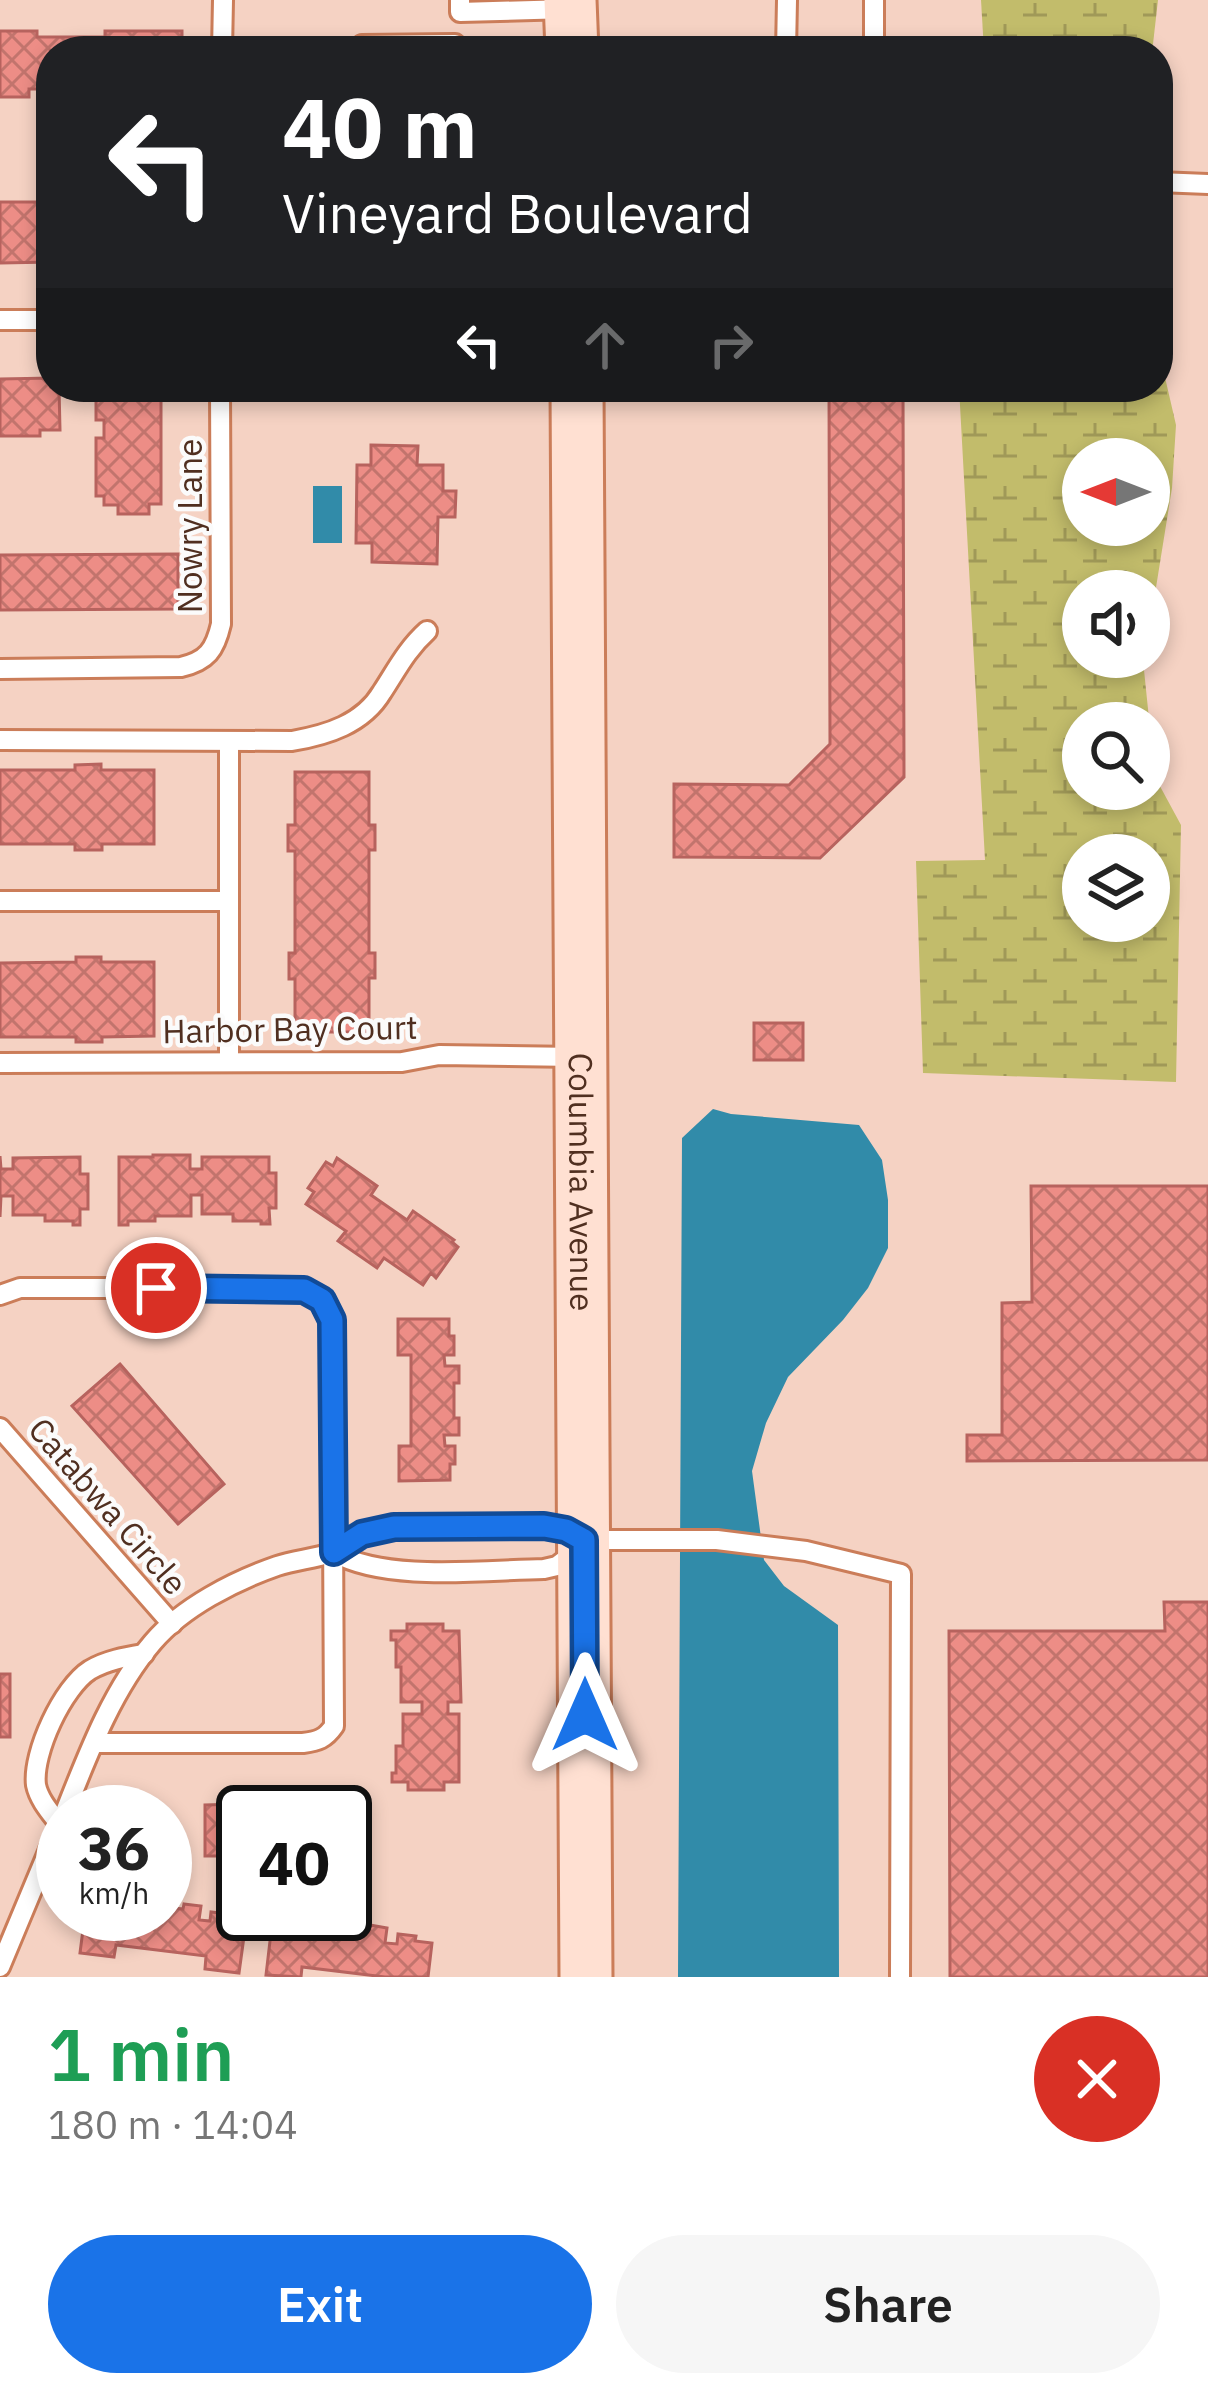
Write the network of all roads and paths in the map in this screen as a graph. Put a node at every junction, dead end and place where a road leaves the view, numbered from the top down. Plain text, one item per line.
1 (223, 0) edge
2 (787, 0) edge
3 (874, 0) edge
4 (460, 6) edge
5 (571, 20) edge
6 (222, 36) edge
7 (456, 36) edge
8 (786, 36) edge
9 (874, 36) edge
10 (1173, 183) edge
11 (1208, 184) edge
12 (0, 320) edge
13 (36, 320) edge
14 (220, 402) edge
15 (578, 402) edge
16 (428, 631) dead end
17 (0, 669) edge
18 (0, 740) edge
19 (229, 741) junction
20 (0, 902) edge
21 (229, 902) junction
22 (581, 1057) junction
23 (229, 1062) junction
24 (0, 1063) edge
25 (0, 1295) edge
26 (0, 1429) edge
27 (584, 1540) junction
28 (334, 1552) junction
29 (172, 1624) junction
30 (144, 1654) junction
31 (94, 1743) junction
32 (36, 1785) edge
33 (76, 1785) edge
34 (36, 1880) edge
35 (0, 1967) edge
36 (586, 1977) edge
37 (900, 1977) edge

1 - 6 lane
2 - 8 lane
3 - 9 lane
4 - 5 lane
4 - 7 lane
10 - 11 lane
12 - 13 lane
14 - 17 lane, Nowry Lane
15 - 22 street, Columbia Avenue
16 - 19 lane
18 - 19 lane
19 - 21 lane
20 - 21 lane
21 - 23 lane
22 - 23 lane, Harbor Bay Court
22 - 27 street, Columbia Avenue
23 - 24 lane, Harbor Bay Court
25 - 28 lane
26 - 29 lane, Catabwa Circle
27 - 28 lane
27 - 28 lane
27 - 36 street, Columbia Avenue
27 - 37 lane
28 - 29 lane
28 - 31 lane
29 - 30 lane
30 - 31 lane
30 - 32 lane
31 - 33 lane
34 - 35 lane

